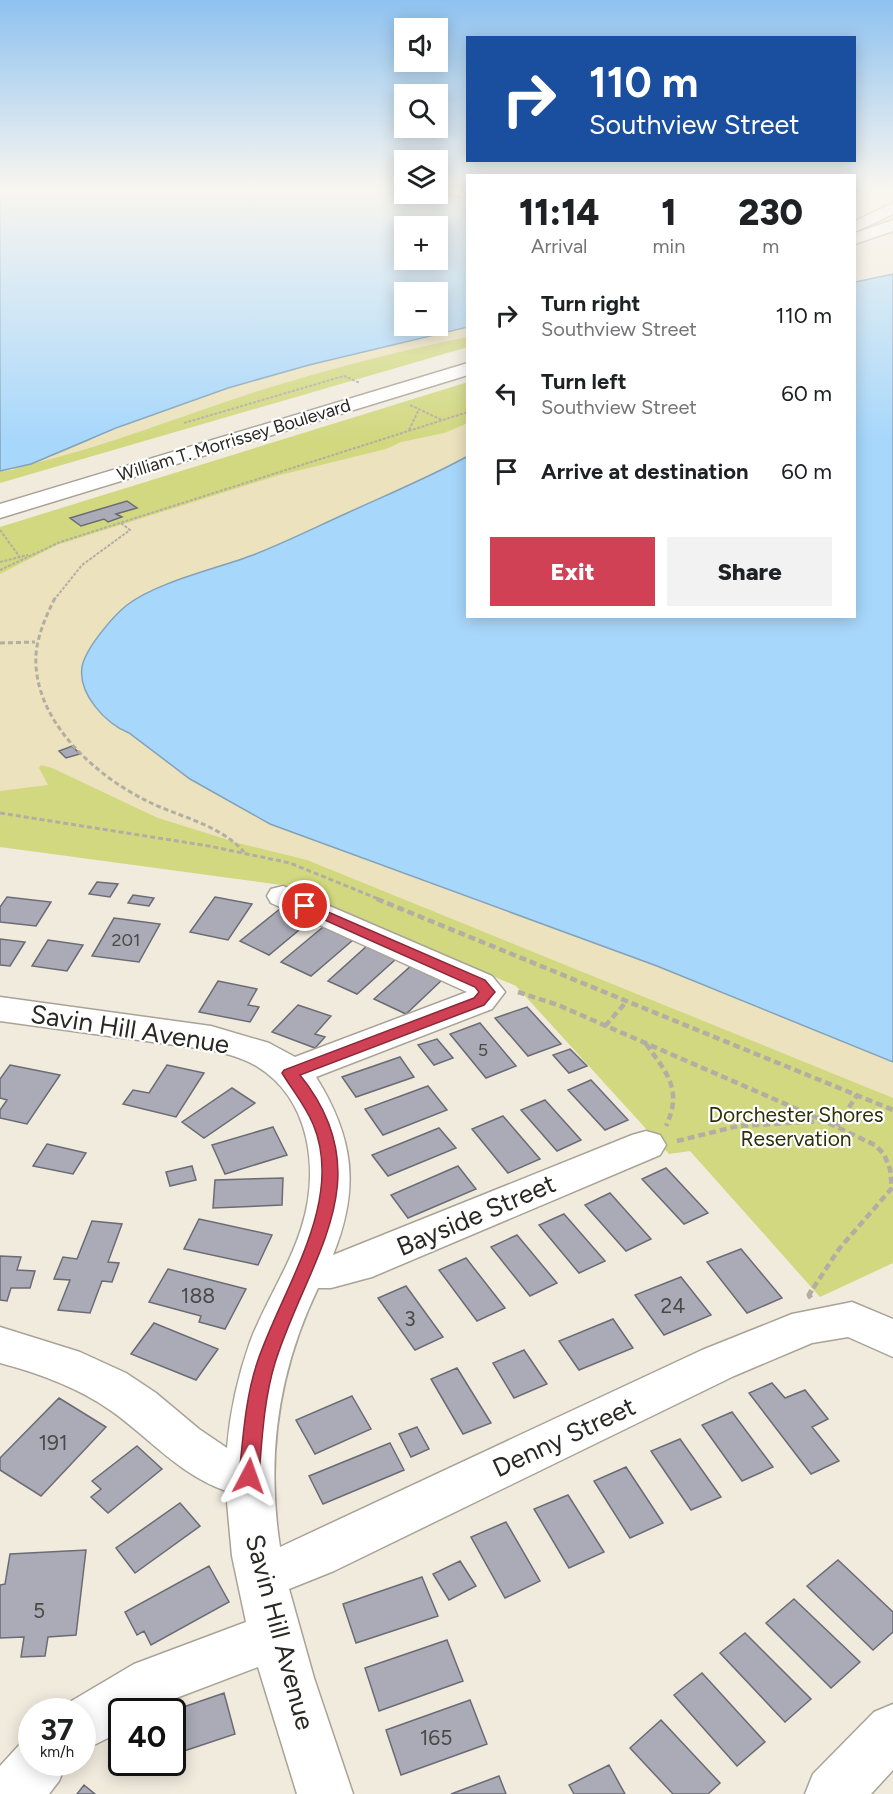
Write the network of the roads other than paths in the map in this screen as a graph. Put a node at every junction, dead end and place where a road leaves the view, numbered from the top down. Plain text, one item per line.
1 (466, 357) edge
2 (466, 370) edge
3 (0, 495) edge
4 (0, 511) edge
5 (283, 896) dead end
6 (0, 1009) edge
7 (290, 1073) junction
8 (646, 1145) road end
9 (304, 1271) junction
10 (865, 1329) edge
11 (0, 1345) edge
12 (249, 1476) junction
13 (261, 1577) junction
14 (277, 1635) junction
15 (96, 1717) edge
16 (893, 1731) edge
17 (28, 1776) edge
18 (12, 1794) edge
19 (326, 1794) edge
20 (833, 1794) edge

1 - 3 main road, William T. Morrissey Boulevard
2 - 4 main road, William T. Morrissey Boulevard
5 - 7 main road
6 - 7 main road, Savin Hill Avenue
7 - 9 main road, Savin Hill Avenue
8 - 9 main road, Bayside Street
9 - 12 main road, Savin Hill Avenue
10 - 13 main road, Denny Street
11 - 12 main road
12 - 13 main road, Savin Hill Avenue
13 - 14 main road, Savin Hill Avenue
14 - 15 main road
14 - 19 main road, Savin Hill Avenue
16 - 20 main road
17 - 18 main road

